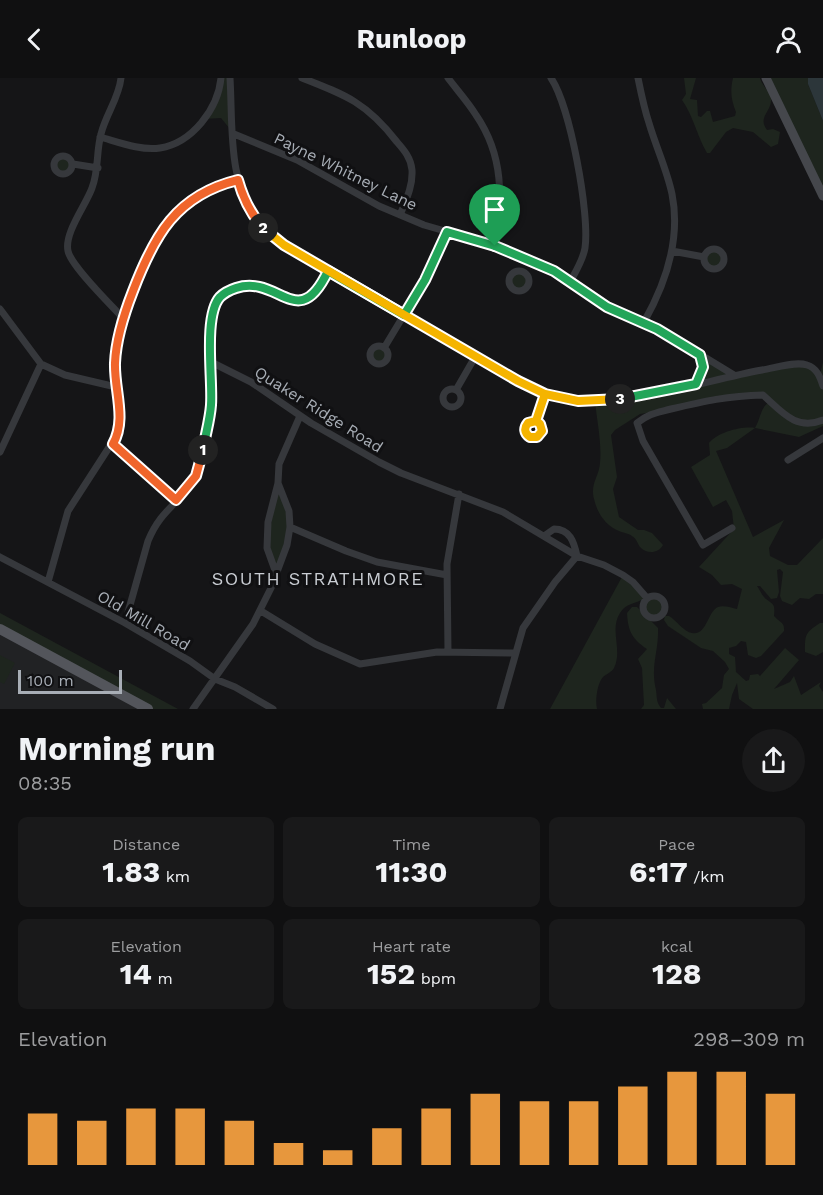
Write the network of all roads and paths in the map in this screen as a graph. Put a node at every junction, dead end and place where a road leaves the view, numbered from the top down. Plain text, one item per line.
1 (121, 78) edge
2 (221, 78) edge
3 (230, 78) edge
4 (302, 78) edge
5 (447, 78) edge
6 (551, 78) edge
7 (638, 78) edge
8 (766, 78) edge
9 (234, 134) junction
10 (100, 137) junction
11 (73, 164) dead end
12 (98, 168) junction
13 (238, 180) junction
14 (823, 196) edge
15 (400, 215) junction
16 (447, 232) junction
17 (495, 246) junction
18 (672, 251) junction
19 (704, 257) dead end
20 (529, 260) junction
21 (328, 271) junction
22 (523, 273) dead end
23 (570, 282) junction
24 (0, 309) edge
25 (404, 315) junction
26 (123, 318) junction
27 (644, 322) junction
28 (384, 348) dead end
29 (700, 355) junction
30 (476, 357) junction
31 (211, 362) junction
32 (41, 364) junction
33 (734, 375) junction
34 (696, 384) junction
35 (823, 386) edge
36 (116, 387) junction
37 (456, 390) dead end
38 (545, 394) junction
39 (300, 416) junction
40 (823, 420) edge
41 (536, 421) dead end
42 (823, 438) edge
43 (2, 440) edge
44 (113, 444) junction
45 (0, 452) edge
46 (788, 460) dead end
47 (278, 483) junction
48 (459, 494) junction
49 (176, 500) junction
50 (290, 527) junction
51 (732, 528) dead end
52 (544, 536) junction
53 (577, 556) junction
54 (0, 557) edge
55 (276, 573) junction
56 (447, 575) junction
57 (48, 582) junction
58 (647, 598) dead end
59 (261, 611) junction
60 (125, 622) junction
61 (0, 629) edge
62 (448, 652) junction
63 (515, 653) junction
64 (214, 679) junction
65 (148, 709) edge
66 (193, 709) edge
67 (273, 709) edge
68 (500, 709) edge

1 - 10 street
2 - 10 street
3 - 9 street
4 - 15 street
5 - 17 street
6 - 23 street
7 - 18 street
8 - 14 main road
9 - 13 street
9 - 15 street, Payne Whitney Lane
10 - 12 street
11 - 12 street
12 - 26 street
13 - 21 street
13 - 26 street
15 - 16 street, Payne Whitney Lane
16 - 17 street, Payne Whitney Lane
16 - 25 street
17 - 20 street, Payne Whitney Lane
18 - 19 street
18 - 27 street
20 - 22 street
20 - 23 street, Payne Whitney Lane
21 - 25 street
21 - 31 street
23 - 27 street, Payne Whitney Lane
24 - 32 street
25 - 28 street
25 - 30 street
26 - 36 street
27 - 29 street, Payne Whitney Lane
29 - 33 street, Payne Whitney Lane
29 - 34 street
30 - 37 street
30 - 38 street
31 - 39 street, Quaker Ridge Road
31 - 49 street
32 - 36 street
32 - 43 street
33 - 34 street
33 - 35 street
34 - 38 street
36 - 44 street
38 - 41 street
39 - 47 street
39 - 48 street, Quaker Ridge Road
40 - 51 street
42 - 46 street
43 - 45 street
44 - 49 street
44 - 57 street
47 - 50 street
47 - 55 street
48 - 52 street, Quaker Ridge Road
48 - 56 street
49 - 60 street
50 - 55 street
50 - 56 street
52 - 53 street, Quaker Ridge Road
52 - 53 street, Quaker Ridge Road
53 - 58 street, Quaker Ridge Road
53 - 63 street
54 - 57 street, Old Mill Road
55 - 59 street
56 - 62 street
57 - 60 street, Old Mill Road
59 - 62 street
59 - 64 street
60 - 64 street, Old Mill Road
61 - 65 main road
62 - 63 street
63 - 68 street
64 - 66 street
64 - 67 street, Old Mill Road

